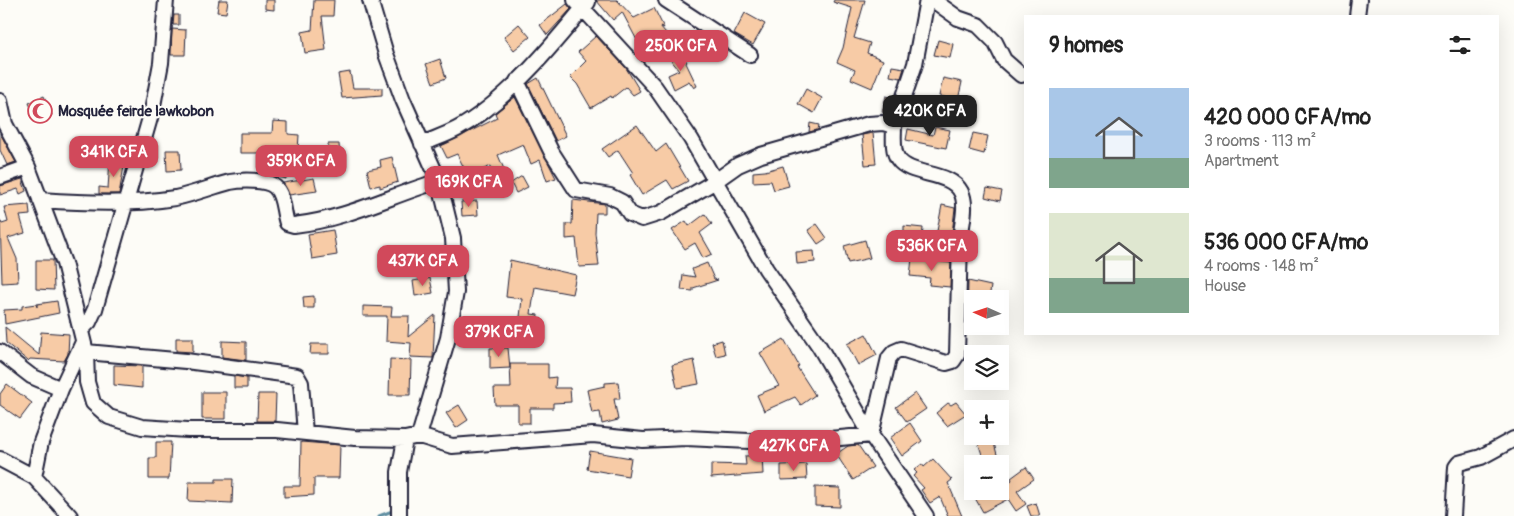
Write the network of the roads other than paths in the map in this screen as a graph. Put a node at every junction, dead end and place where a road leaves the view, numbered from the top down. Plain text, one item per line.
1 (166, 0) edge
2 (370, 0) edge
3 (666, 0) edge
4 (927, 0) edge
5 (933, 0) edge
6 (1359, 0) edge
7 (583, 2) edge
8 (1358, 15) edge
9 (750, 55) dead end
10 (1024, 74) edge
11 (517, 82) junction
12 (0, 101) edge
13 (894, 126) junction
14 (422, 144) junction
15 (28, 167) junction
16 (0, 176) edge
17 (439, 181) junction
18 (714, 182) junction
19 (40, 200) junction
20 (126, 201) junction
21 (83, 341) junction
22 (0, 352) edge
23 (61, 389) junction
24 (304, 433) junction
25 (871, 435) junction
26 (419, 436) junction
27 (1514, 439) edge
28 (405, 440) junction
29 (0, 459) edge
30 (34, 477) junction
31 (70, 516) edge
32 (399, 516) edge
33 (926, 516) edge
34 (1453, 516) edge

1 - 20 street
2 - 14 street
3 - 9 street
4 - 13 street
5 - 10 street
6 - 8 street
7 - 11 street
7 - 18 street
11 - 14 street
11 - 18 street
12 - 15 street
13 - 18 street
13 - 25 street
14 - 17 street
15 - 16 street
15 - 19 street
17 - 20 street
17 - 26 street
18 - 25 street
19 - 20 street
19 - 21 street
20 - 21 street
21 - 23 street
21 - 24 street
21 - 24 street
22 - 23 street
23 - 30 street
24 - 28 street
25 - 26 street
25 - 33 street
26 - 28 street
27 - 34 street
28 - 32 street
29 - 30 street
30 - 31 street

